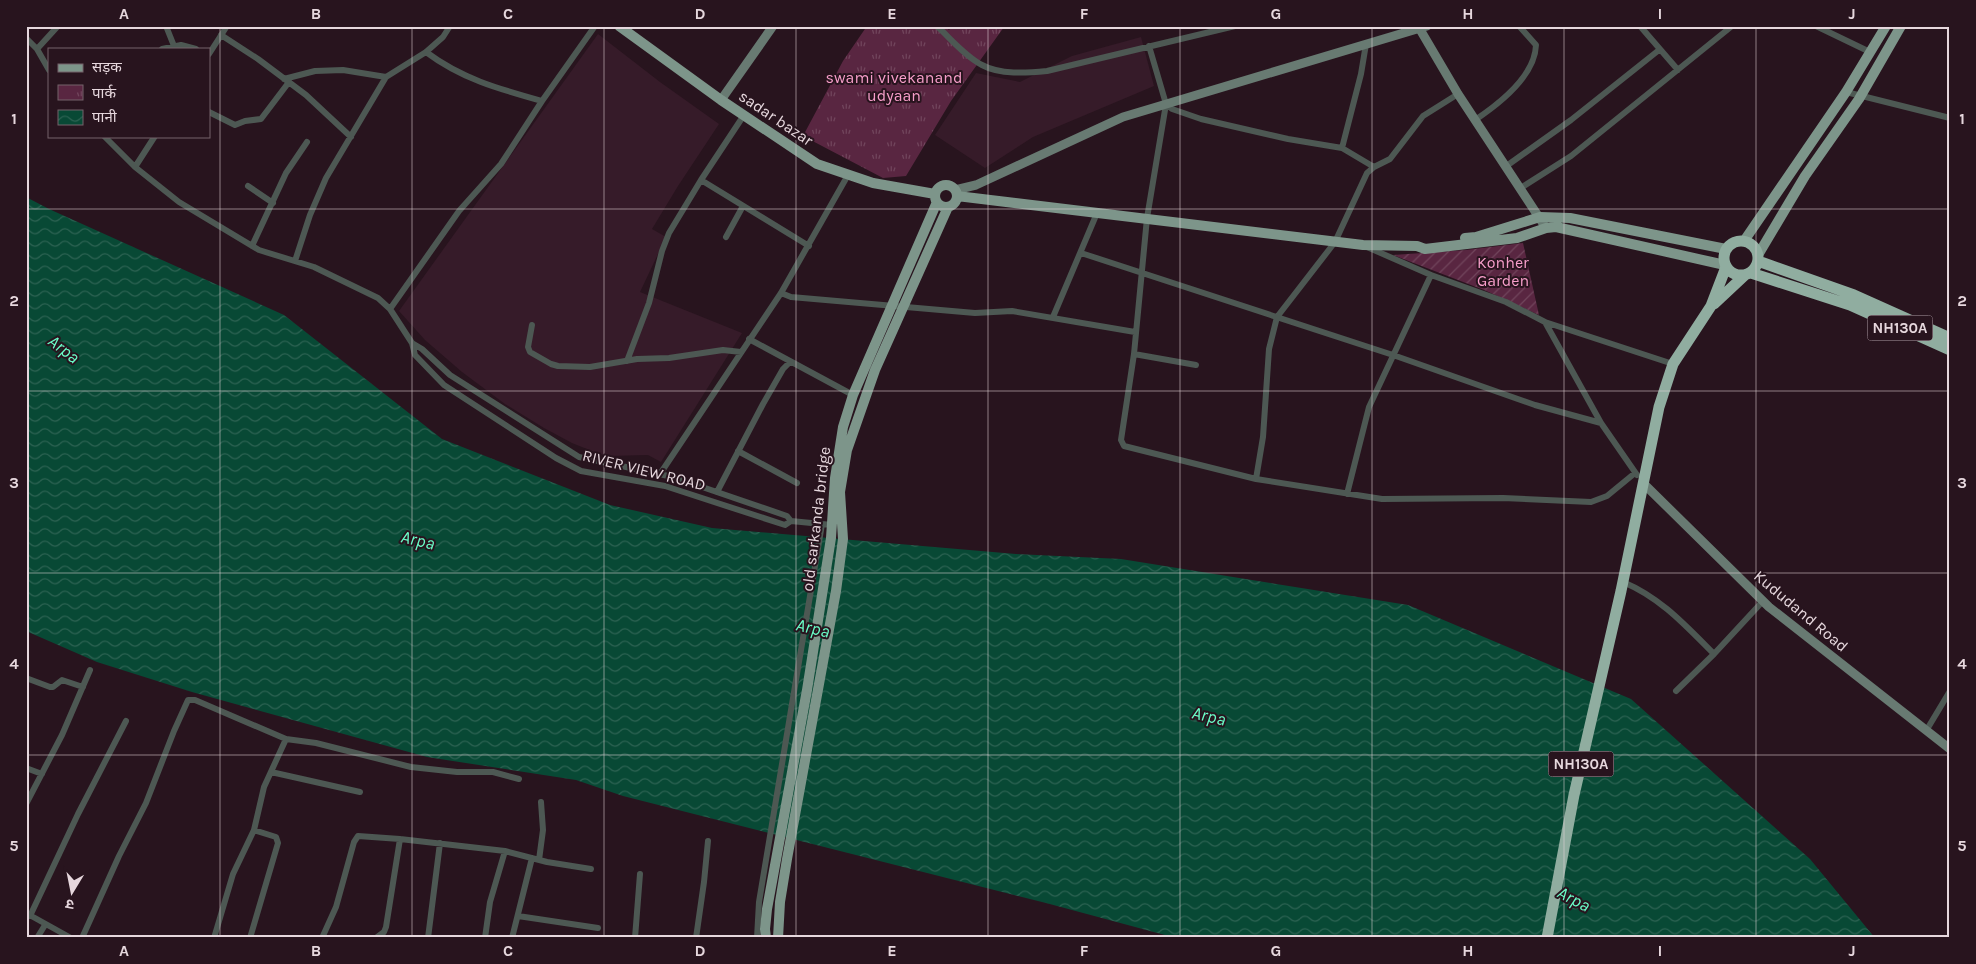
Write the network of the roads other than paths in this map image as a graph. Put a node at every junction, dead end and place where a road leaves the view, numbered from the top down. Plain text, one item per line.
1 (58, 26) edge
2 (166, 26) edge
3 (227, 26) edge
4 (450, 26) edge
5 (595, 26) edge
6 (619, 26) edge
7 (773, 26) edge
8 (937, 26) edge
9 (1235, 26) edge
10 (1518, 26) edge
11 (1640, 26) edge
12 (1732, 26) edge
13 (1816, 26) edge
14 (1886, 26) edge
15 (1901, 26) edge
16 (1421, 27) edge
17 (221, 35) junction
18 (26, 38) edge
19 (1366, 44) junction
20 (174, 46) junction
21 (1150, 46) junction
22 (166, 48) edge
23 (193, 48) edge
24 (37, 49) junction
25 (1659, 50) junction
26 (210, 52) edge
27 (426, 52) junction
28 (1870, 52) junction
29 (48, 68) edge
30 (1678, 70) junction
31 (386, 77) junction
32 (286, 80) junction
33 (1846, 92) junction
34 (1458, 94) junction
35 (1861, 96) junction
36 (722, 100) junction
37 (542, 101) junction
38 (1166, 104) junction
39 (210, 112) edge
40 (744, 115) junction
41 (1950, 118) edge
42 (1475, 120) junction
43 (351, 137) junction
44 (106, 138) edge
45 (154, 138) edge
46 (307, 142) dead end
47 (1342, 148) junction
48 (135, 167) junction
49 (1374, 167) junction
50 (1506, 167) junction
51 (848, 175) junction
52 (701, 180) junction
53 (248, 186) dead end
54 (1519, 189) junction
55 (956, 193) junction
56 (936, 198) junction
57 (273, 203) junction
58 (743, 206) junction
59 (948, 207) junction
60 (1096, 213) junction
61 (1540, 217) junction
62 (1147, 218) junction
63 (1546, 228) junction
64 (726, 237) dead end
65 (1744, 241) junction
66 (1335, 242) junction
67 (1363, 245) junction
68 (252, 246) junction
69 (809, 246) junction
70 (1417, 246) junction
71 (1726, 249) junction
72 (1081, 253) junction
73 (1758, 258) junction
74 (295, 262) junction
75 (1725, 266) junction
76 (1141, 272) junction
77 (1748, 274) junction
78 (1431, 275) junction
79 (781, 294) junction
80 (904, 306) junction
81 (1711, 306) junction
82 (893, 307) junction
83 (390, 309) junction
84 (1053, 317) junction
85 (1277, 317) junction
86 (1545, 322) junction
87 (532, 324) dead end
88 (1135, 332) junction
89 (1950, 338) edge
90 (749, 339) junction
91 (412, 343) junction
92 (1950, 350) edge
93 (741, 352) junction
94 (1134, 354) junction
95 (1392, 355) junction
96 (626, 361) junction
97 (790, 362) junction
98 (1673, 364) junction
99 (1196, 365) dead end
100 (853, 395) junction
101 (1601, 423) junction
102 (738, 451) junction
103 (1635, 473) junction
104 (660, 474) junction
105 (1256, 478) junction
106 (797, 484) dead end
107 (1644, 484) junction
108 (717, 492) junction
109 (1347, 494) junction
110 (791, 522) junction
111 (827, 524) junction
112 (1622, 586) junction
113 (1763, 601) junction
114 (1714, 654) junction
115 (90, 670) dead end
116 (26, 678) edge
117 (83, 687) junction
118 (1676, 691) dead end
119 (1950, 691) edge
120 (126, 721) dead end
121 (1926, 730) junction
122 (286, 740) junction
123 (1950, 749) edge
124 (26, 768) edge
125 (271, 772) junction
126 (42, 774) junction
127 (519, 779) dead end
128 (360, 792) dead end
129 (541, 802) dead end
130 (26, 804) edge
131 (254, 830) junction
132 (400, 839) junction
133 (708, 841) dead end
134 (440, 843) junction
135 (505, 851) junction
136 (782, 858) junction
137 (536, 859) junction
138 (591, 869) dead end
139 (640, 874) dead end
140 (28, 914) edge
141 (518, 916) junction
142 (45, 924) junction
143 (598, 928) dead end
144 (37, 938) edge
145 (71, 938) edge
146 (82, 938) edge
147 (214, 938) edge
148 (250, 938) edge
149 (322, 938) edge
150 (376, 938) edge
151 (428, 938) edge
152 (485, 938) edge
153 (512, 938) edge
154 (636, 938) edge
155 (696, 938) edge
156 (757, 938) edge
157 (766, 938) edge
158 (778, 938) edge
159 (1547, 938) edge

1 - 24 street
2 - 20 street
3 - 17 street
4 - 27 street
5 - 37 street
6 - 36 main road, sadar bazar
7 - 36 street
8 - 21 street
9 - 21 street
10 - 42 street
11 - 25 street
12 - 30 street
13 - 28 street
14 - 28 main road
15 - 35 main road
16 - 19 street
16 - 34 street
17 - 26 street
17 - 32 street
18 - 24 street
19 - 38 street
19 - 47 street
20 - 22 street
20 - 23 street
21 - 38 street
24 - 29 street
25 - 30 street
25 - 50 street
27 - 31 street
27 - 37 street
28 - 33 main road
30 - 54 street
31 - 32 street
31 - 43 street
32 - 39 street
32 - 43 street
33 - 35 street
33 - 65 main road
34 - 42 street
34 - 49 street
35 - 41 street
35 - 73 main road
36 - 40 main road, sadar bazar
37 - 83 street
38 - 47 street
38 - 55 street
38 - 62 street
40 - 51 main road, sadar bazar
40 - 52 street
42 - 50 street
43 - 74 street
44 - 48 street, RIVER VIEW ROAD
45 - 48 street
46 - 57 street
47 - 49 street
48 - 68 street, RIVER VIEW ROAD
49 - 66 street
50 - 54 street
51 - 56 main road, sadar bazar
51 - 69 street
52 - 58 street
52 - 96 street
53 - 57 street
54 - 61 street
55 - 56 main road
55 - 59 main road
55 - 60 main road
56 - 59 main road
56 - 82 main road, old sarkanda bridge
57 - 68 street
58 - 64 street
58 - 69 street
59 - 80 main road
60 - 62 main road
60 - 72 street
61 - 63 street
61 - 70 main road
61 - 71 main road
62 - 66 main road
62 - 76 street
63 - 70 main road
63 - 75 main road
65 - 71 highway
65 - 73 highway, NH130A
66 - 67 main road
66 - 85 street
67 - 70 main road
67 - 78 street
68 - 74 street, RIVER VIEW ROAD
69 - 79 street
71 - 75 highway, NH130A
72 - 76 street
72 - 84 street
73 - 77 highway, NH130A
73 - 89 highway, NH130A
74 - 83 street, RIVER VIEW ROAD
75 - 77 highway, NH130A
75 - 81 highway, NH130A
76 - 85 street
76 - 88 street
77 - 81 highway, NH130A
77 - 92 highway, NH130A
78 - 86 street
78 - 95 street
79 - 82 street
79 - 90 street
80 - 82 street
80 - 84 street
80 - 136 main road
81 - 98 highway, NH130A
82 - 100 main road, old sarkanda bridge
83 - 91 street, RIVER VIEW ROAD
84 - 88 street
85 - 95 street
85 - 105 street
86 - 98 street
86 - 101 street
87 - 96 street
88 - 94 street
90 - 93 street
90 - 97 street
91 - 104 street, RIVER VIEW ROAD
91 - 110 street, RIVER VIEW ROAD
93 - 96 street
93 - 104 street
94 - 99 street
94 - 105 street
95 - 101 street
95 - 109 street
97 - 100 street
97 - 102 street
98 - 107 highway, NH130A
100 - 111 main road, old sarkanda bridge
101 - 103 street
102 - 106 street
102 - 108 street
103 - 107 street
103 - 109 street
104 - 108 street, RIVER VIEW ROAD
105 - 109 street
107 - 112 highway, NH130A
107 - 113 street, Kududand Road
108 - 110 street, RIVER VIEW ROAD
110 - 111 street, RIVER VIEW ROAD
111 - 136 main road, old sarkanda bridge
111 - 156 street
112 - 114 street
112 - 159 highway, NH130A
113 - 114 street
113 - 121 street, Kududand Road
114 - 118 street
115 - 117 street
116 - 117 street
117 - 126 street
119 - 121 street
120 - 140 street
121 - 123 street, Kududand Road
122 - 125 street
122 - 127 street
122 - 146 street
124 - 126 street
125 - 128 street
125 - 131 street
126 - 130 street
129 - 137 street
131 - 147 street
131 - 148 street
132 - 134 street
132 - 149 street
132 - 150 street
133 - 155 street
134 - 135 street
134 - 151 street
135 - 137 street
135 - 152 street
136 - 157 main road
136 - 158 main road
137 - 138 street
137 - 141 street
139 - 154 street
140 - 142 street
141 - 143 street
141 - 153 street
142 - 144 street
142 - 145 street

